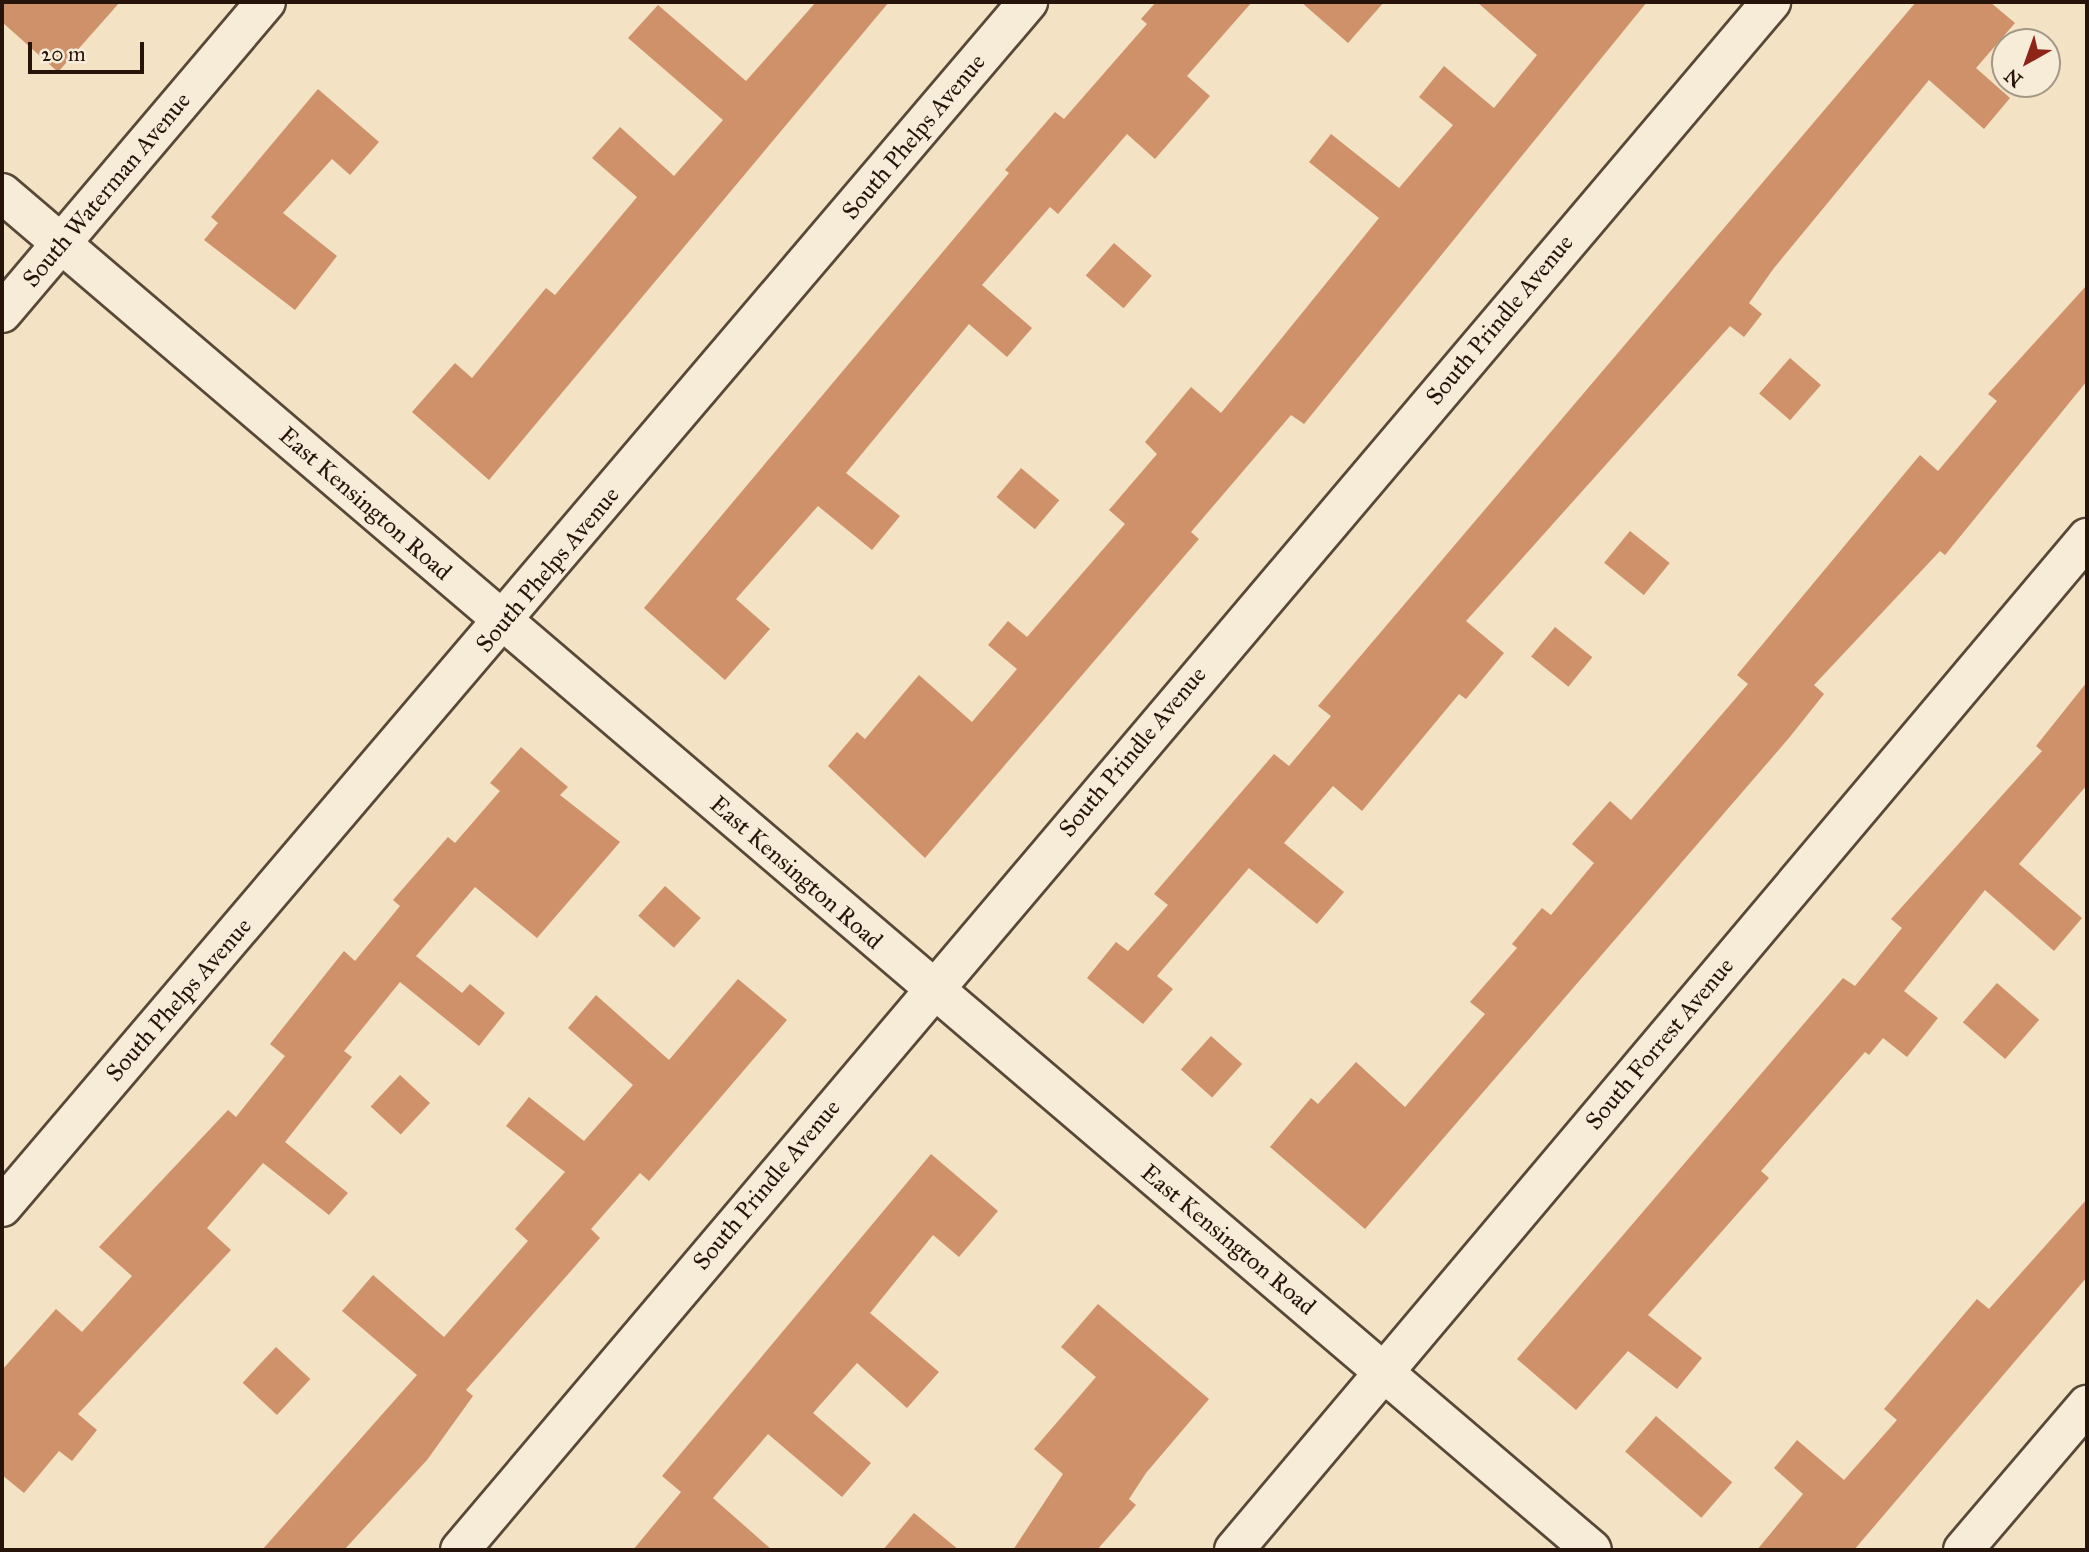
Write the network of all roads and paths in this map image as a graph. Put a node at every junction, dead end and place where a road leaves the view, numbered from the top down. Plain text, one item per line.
1 (266, 2) edge
2 (1028, 2) edge
3 (1771, 2) edge
4 (2, 194) edge
5 (61, 244) junction
6 (2, 313) edge
7 (2087, 538) edge
8 (504, 622) junction
9 (931, 989) junction
10 (2, 1207) edge
11 (1383, 1372) junction
12 (2087, 1405) edge
13 (460, 1550) edge
14 (1234, 1550) edge
15 (1592, 1550) edge
16 (1963, 1550) edge

1 - 5 street, South Waterman Avenue
2 - 8 street, South Phelps Avenue
3 - 9 street, South Prindle Avenue
4 - 5 street, East Kensington Road
5 - 6 street, South Waterman Avenue
5 - 8 street, East Kensington Road
7 - 11 street, South Forrest Avenue
8 - 9 street, East Kensington Road
8 - 10 street, South Phelps Avenue
9 - 11 street, East Kensington Road
9 - 13 street, South Prindle Avenue
11 - 14 street, South Forrest Avenue
11 - 15 street, East Kensington Road
12 - 16 street

